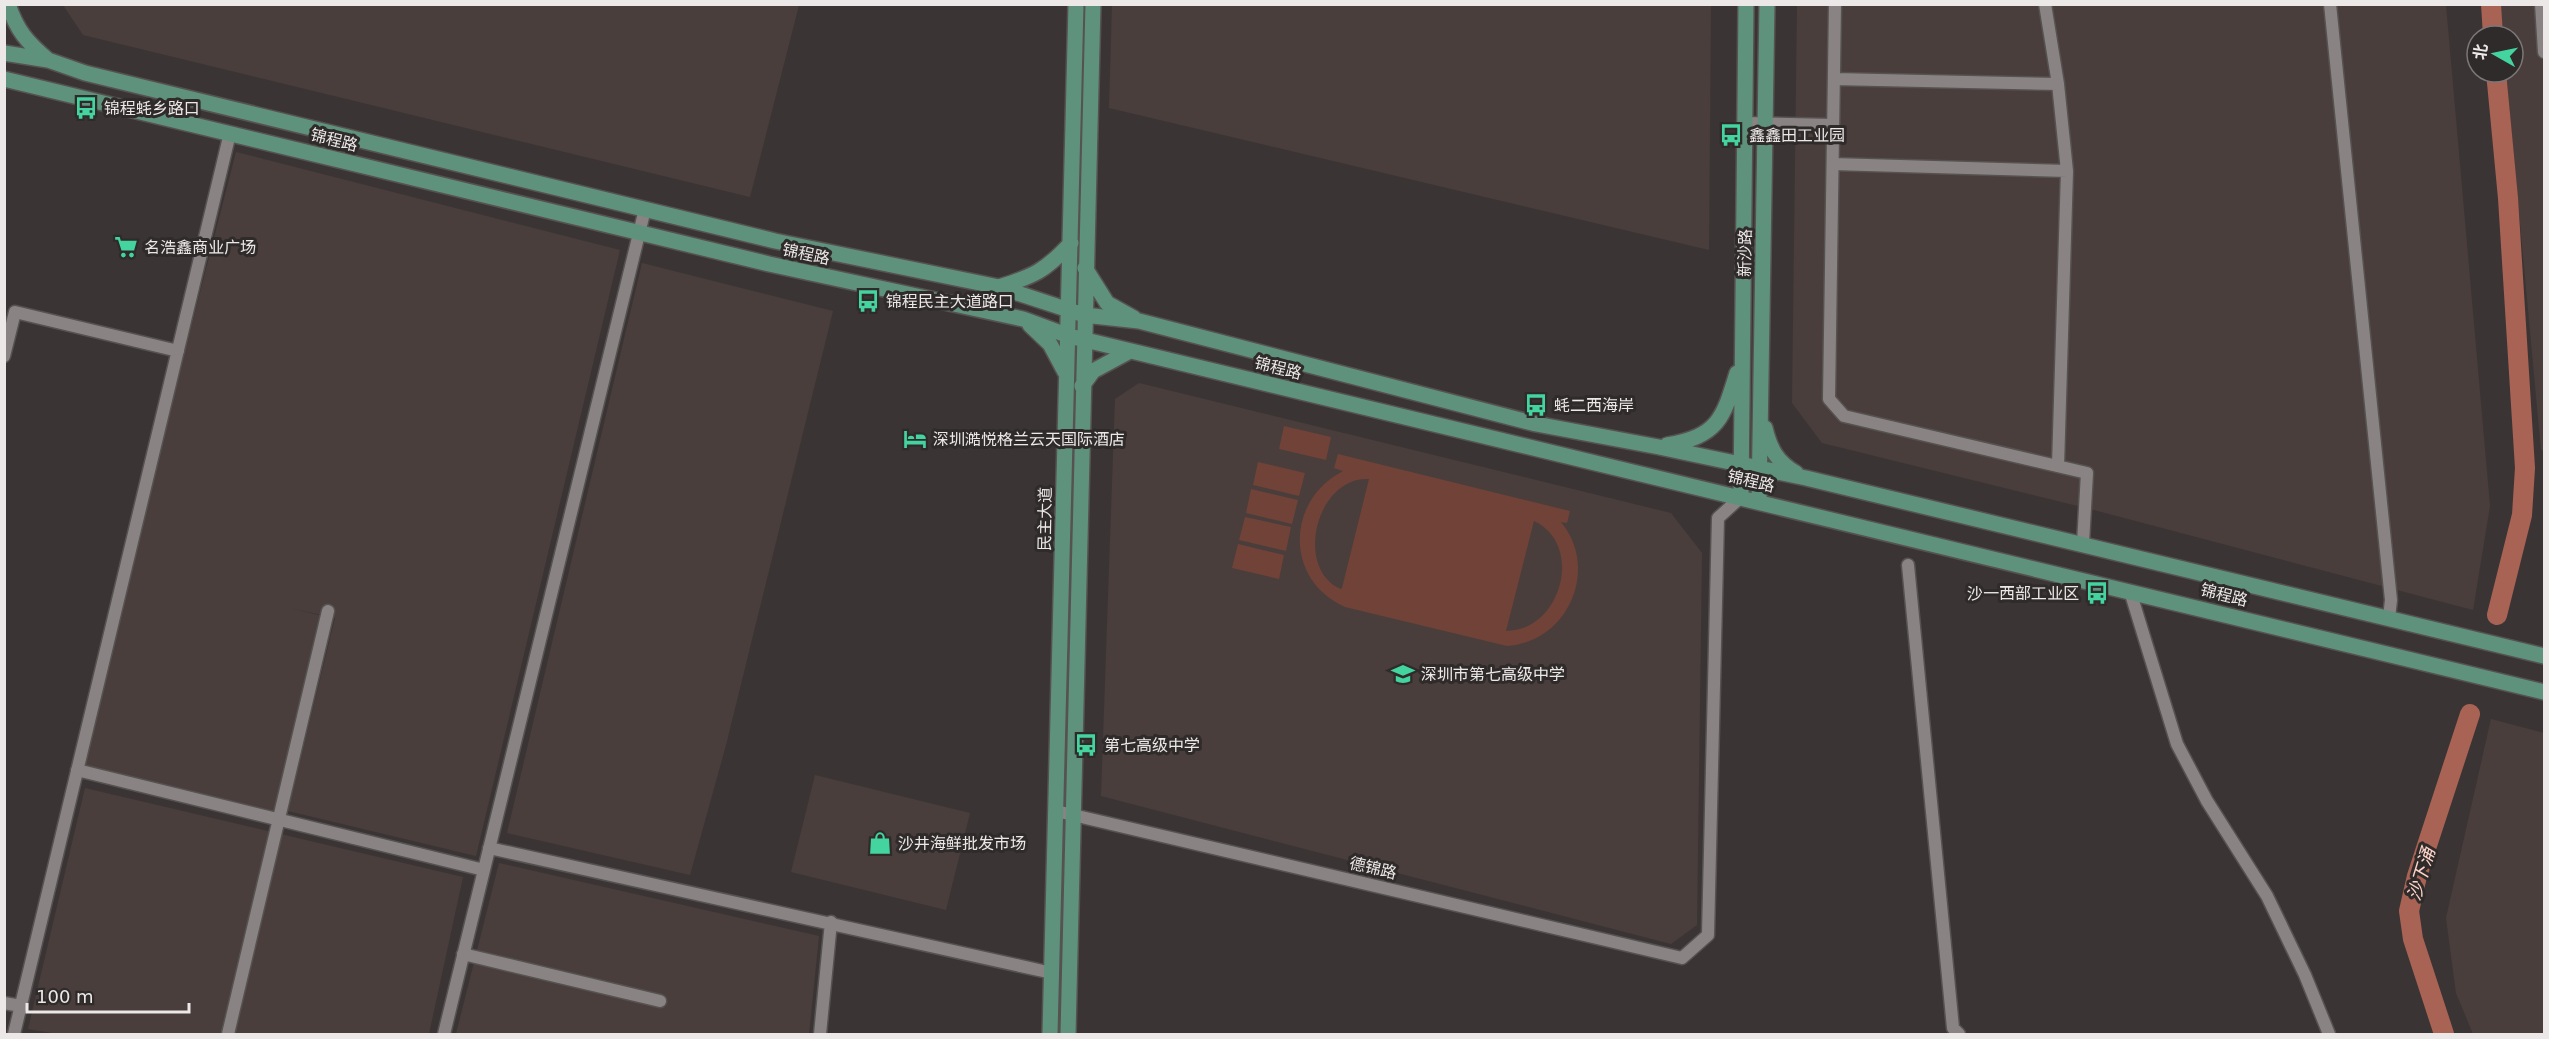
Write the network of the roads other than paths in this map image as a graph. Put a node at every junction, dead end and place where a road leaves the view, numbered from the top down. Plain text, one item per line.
1 (8, 4) edge
2 (1076, 4) edge
3 (1093, 4) edge
4 (1746, 4) edge
5 (1767, 4) edge
6 (1835, 4) edge
7 (2044, 4) edge
8 (2330, 4) edge
9 (2541, 4) edge
10 (4, 19) edge
11 (2544, 52) edge
12 (4, 53) edge
13 (48, 60) junction
14 (4, 79) edge
15 (1834, 79) junction
16 (2058, 84) junction
17 (1745, 123) junction
18 (1765, 124) junction
19 (1833, 125) junction
20 (230, 133) junction
21 (1833, 164) junction
22 (2067, 171) junction
23 (645, 209) junction
24 (639, 232) junction
25 (1071, 243) junction
26 (1085, 268) junction
27 (999, 287) junction
28 (1077, 313) junction
29 (1023, 319) junction
30 (1139, 321) junction
31 (1076, 338) junction
32 (178, 351) junction
33 (1130, 351) junction
34 (1742, 355) junction
35 (4, 356) edge
36 (1066, 375) junction
37 (1082, 386) junction
38 (1761, 412) junction
39 (1659, 447) junction
40 (1740, 466) junction
41 (2058, 466) junction
42 (1760, 470) junction
43 (1803, 478) junction
44 (1740, 497) junction
45 (1759, 502) junction
46 (2083, 543) junction
47 (1908, 566) dead end
48 (2130, 591) junction
49 (328, 610) dead end
50 (2389, 618) junction
51 (2544, 656) edge
52 (2544, 692) edge
53 (77, 770) junction
54 (1056, 811) junction
55 (1073, 815) junction
56 (277, 819) junction
57 (489, 848) junction
58 (484, 870) junction
59 (831, 922) junction
60 (464, 954) junction
61 (1052, 973) junction
62 (660, 1001) dead end
63 (4, 1003) edge
64 (21, 1006) junction
65 (14, 1035) edge
66 (228, 1035) edge
67 (444, 1035) edge
68 (820, 1035) edge
69 (1050, 1035) edge
70 (1068, 1035) edge
71 (1959, 1035) edge
72 (2329, 1035) edge

1 - 10 street
1 - 13 main road
2 - 25 main road, 民主大道
3 - 26 main road, 民主大道
4 - 17 main road, 新沙路
5 - 18 main road, 新沙路
6 - 15 street
7 - 16 street
8 - 50 street
9 - 11 street
12 - 13 main road, 锦程路
13 - 23 main road, 锦程路
14 - 20 main road, 锦程路
15 - 16 street
15 - 19 street
16 - 22 street
17 - 18 street
17 - 34 main road, 新沙路
18 - 19 street
18 - 38 main road, 新沙路
19 - 21 street
20 - 24 main road, 锦程路
20 - 32 street
21 - 22 street
21 - 41 street
22 - 41 street
23 - 24 street
23 - 27 main road, 锦程路
24 - 29 main road, 锦程路
24 - 57 street
25 - 27 main road
25 - 28 main road, 民主大道
26 - 28 main road, 民主大道
26 - 30 main road
27 - 28 main road, 锦程路
28 - 30 main road, 锦程路
28 - 31 main road, 民主大道
29 - 31 main road, 锦程路
29 - 36 main road
30 - 39 main road, 锦程路
31 - 33 main road, 锦程路
31 - 36 main road, 民主大道
31 - 37 main road, 民主大道
32 - 35 street
32 - 53 street
33 - 37 main road
33 - 44 main road, 锦程路
34 - 39 main road
34 - 40 main road, 新沙路
36 - 54 main road, 民主大道
37 - 55 main road, 民主大道
38 - 42 main road, 新沙路
38 - 43 main road
39 - 40 main road, 锦程路
40 - 42 main road, 锦程路
40 - 44 main road, 新沙路
41 - 46 street
42 - 43 main road, 锦程路
42 - 45 main road, 新沙路
43 - 46 main road, 锦程路
44 - 45 main road, 锦程路
44 - 55 street, 德锦路
45 - 48 main road, 锦程路
46 - 50 main road, 锦程路
47 - 71 street
48 - 52 main road, 锦程路
48 - 72 street
49 - 56 street
50 - 51 main road, 锦程路
53 - 56 street
53 - 64 street
54 - 55 street, 德锦路
54 - 61 main road, 民主大道
55 - 70 main road, 民主大道
56 - 58 street
56 - 66 street
57 - 58 street
57 - 59 street
58 - 60 street
59 - 61 street
59 - 68 street
60 - 62 street
60 - 67 street
61 - 69 main road, 民主大道
63 - 64 street
64 - 65 street

